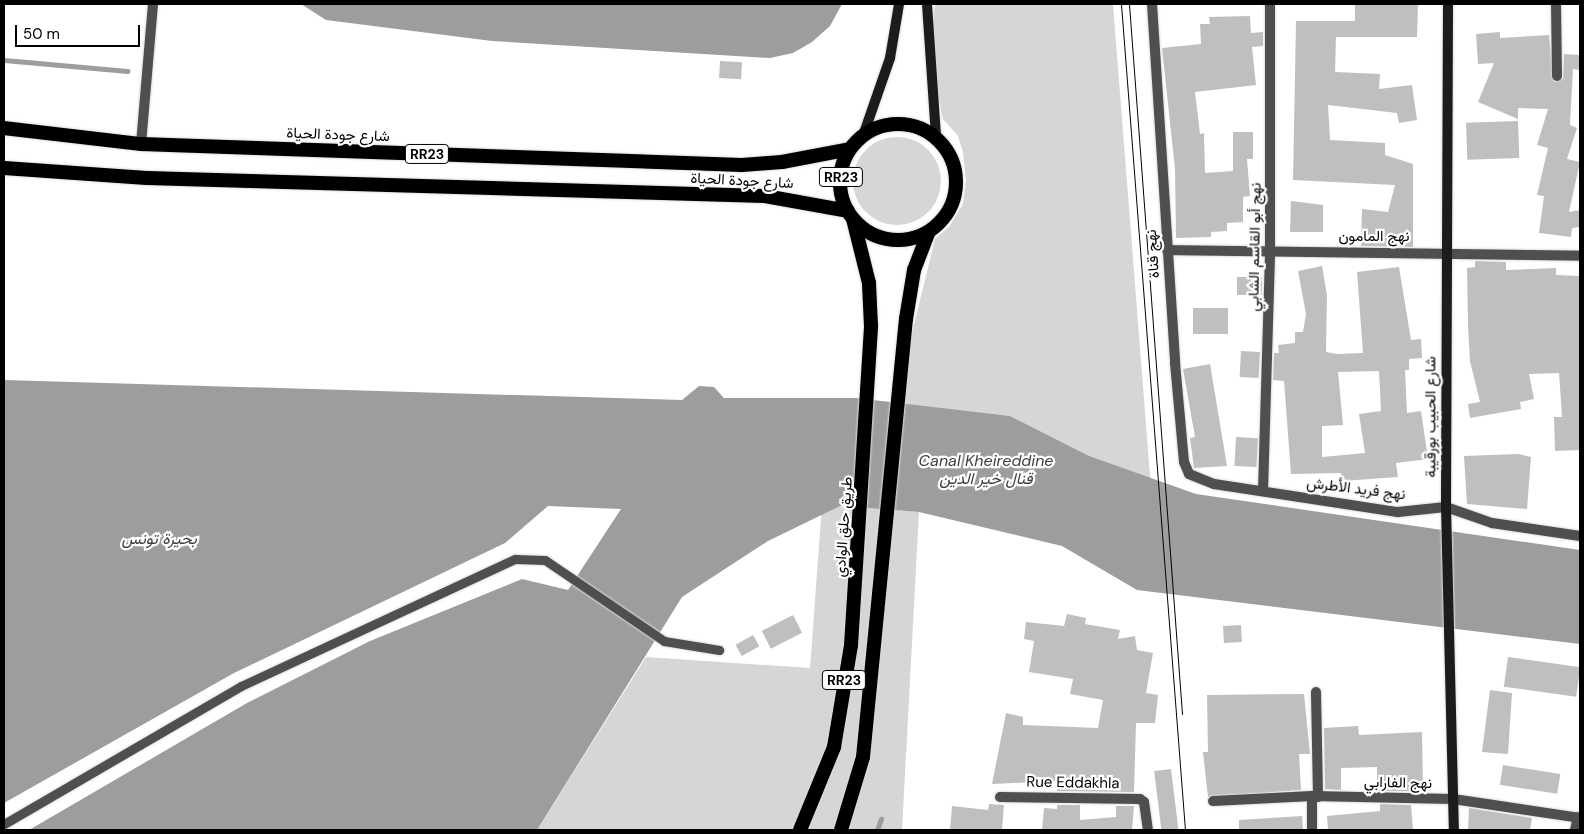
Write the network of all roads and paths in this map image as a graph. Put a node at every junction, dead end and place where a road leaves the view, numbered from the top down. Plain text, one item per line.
1 (154, 4) edge
2 (899, 4) edge
3 (927, 4) edge
4 (1152, 4) edge
5 (1270, 4) edge
6 (1448, 4) edge
7 (1556, 4) edge
8 (1557, 76) dead end
9 (4, 128) edge
10 (863, 136) junction
11 (936, 137) junction
12 (141, 144) junction
13 (850, 149) junction
14 (4, 168) edge
15 (850, 215) junction
16 (928, 233) junction
17 (1167, 250) junction
18 (1270, 251) junction
19 (1447, 252) junction
20 (1580, 256) edge
21 (1214, 484) joint
22 (1263, 491) junction
23 (1446, 510) junction
24 (1580, 536) edge
25 (719, 650) dead end
26 (1316, 692) dead end
27 (1314, 796) junction
28 (1000, 797) dead end
29 (1453, 799) junction
30 (1213, 801) dead end
31 (1579, 818) edge
32 (4, 824) edge
33 (800, 830) edge
34 (841, 830) edge
35 (1148, 830) edge
36 (1312, 830) edge
37 (1454, 830) edge
38 (1575, 830) edge

1 - 12 street
2 - 10 main road, RR23
3 - 11 main road, RR23
4 - 17 street, نهج قناة
5 - 18 street, نهج أبو القاسم الشابي
6 - 19 main road, شارع الحبيب بورقيبة
7 - 8 street
9 - 12 highway, شارع جودة الحياة / RR23
10 - 11 highway, RR23
10 - 13 highway, RR23
11 - 16 highway, RR23
12 - 13 highway, شارع جودة الحياة / RR23
13 - 15 highway, RR23
14 - 15 highway, شارع جودة الحياة / RR23
15 - 16 highway, RR23
15 - 33 highway, طريق حلق الوادي / RR23
16 - 34 highway, RR23
17 - 18 street, نهج المامون
17 - 21 street, نهج قناة
18 - 19 street, نهج المامون
18 - 22 street, نهج أبو القاسم الشابي
19 - 20 street, نهج المامون
19 - 23 main road, شارع الحبيب بورقيبة
21 - 22 street, نهج فريد الأطرش
22 - 23 street, نهج فريد الأطرش
23 - 24 street, نهج فريد الأطرش
23 - 29 main road, شارع الحبيب بورقيبة
25 - 32 lane
26 - 27 street
27 - 29 street, نهج الفارابي
27 - 30 street, نهج الفارابي
27 - 36 street
28 - 35 street, Rue Eddakhla
29 - 31 street, نهج الفارابي
29 - 37 main road, شارع الحبيب بورقيبة
31 - 38 street

